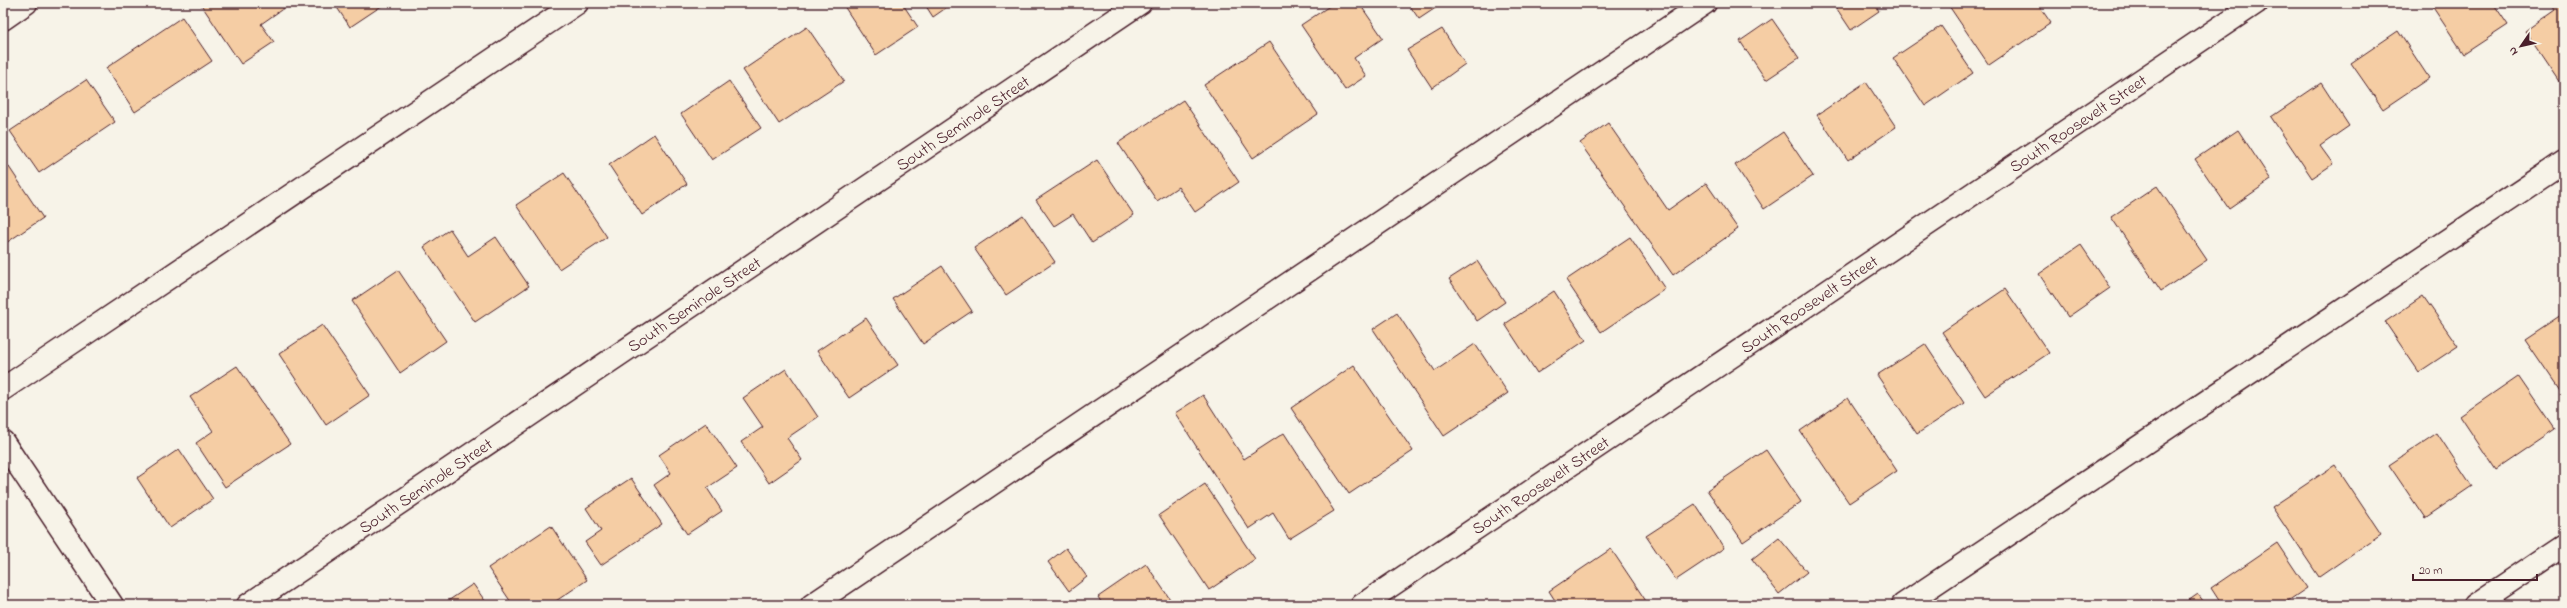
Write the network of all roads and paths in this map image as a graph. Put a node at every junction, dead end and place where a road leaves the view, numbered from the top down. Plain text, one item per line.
1 (26, 3) edge
2 (577, 3) edge
3 (1140, 3) edge
4 (1705, 3) edge
5 (2256, 3) edge
6 (3, 19) edge
7 (2564, 162) edge
8 (3, 389) edge
9 (3, 442) edge
10 (2564, 545) edge
11 (112, 605) edge
12 (248, 605) edge
13 (812, 605) edge
14 (1362, 605) edge
15 (1903, 605) edge
16 (2475, 605) edge

1 - 6 street
2 - 8 street
3 - 12 street, South Seminole Street
4 - 13 street
5 - 14 street, South Roosevelt Street
7 - 15 street
9 - 11 street
10 - 16 street

